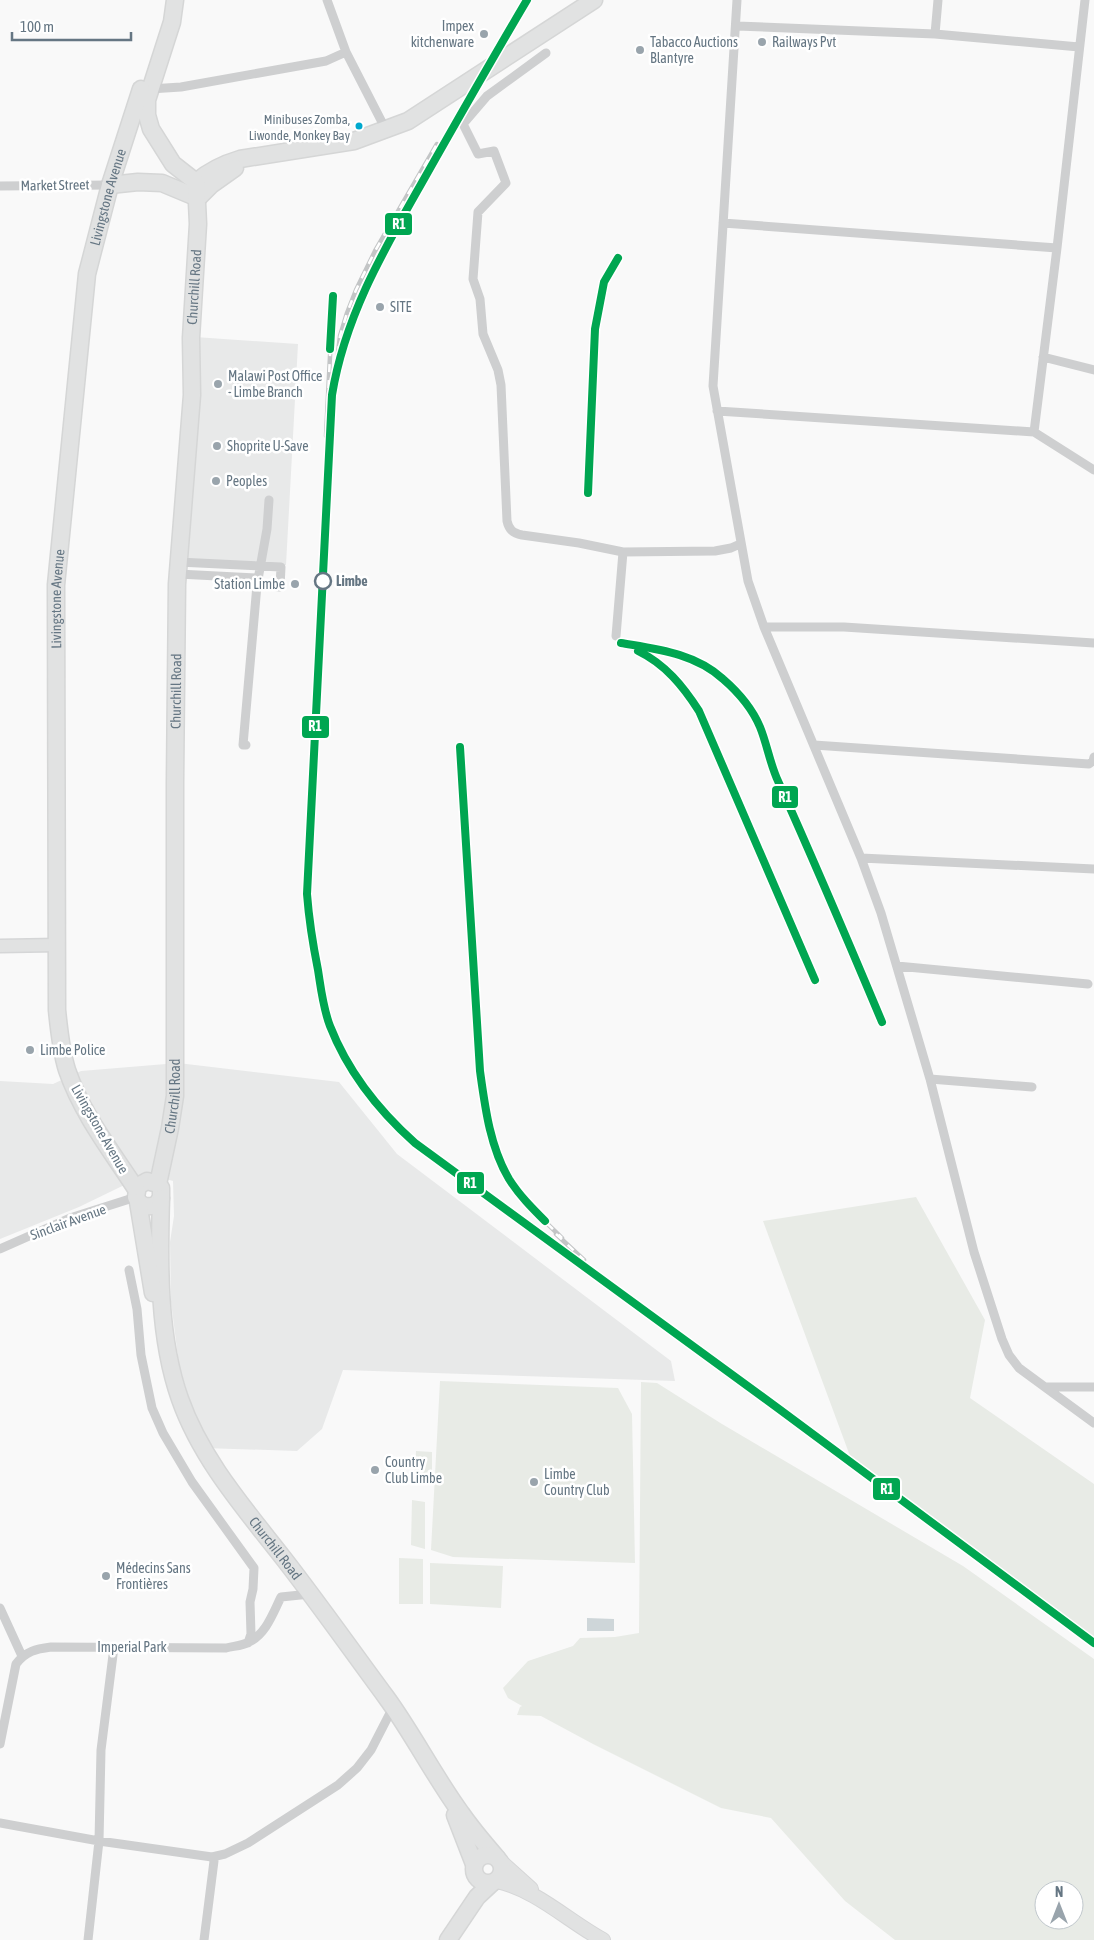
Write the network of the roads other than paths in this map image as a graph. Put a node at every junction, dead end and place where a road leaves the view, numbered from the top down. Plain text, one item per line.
1 (165, 0) edge
2 (174, 0) edge
3 (327, 0) edge
4 (594, 0) edge
5 (737, 0) edge
6 (938, 0) edge
7 (1085, 0) edge
8 (737, 26) junction
9 (936, 34) junction
10 (1079, 47) junction
11 (346, 52) junction
12 (546, 54) dead end
13 (149, 95) junction
14 (129, 129) junction
15 (151, 129) junction
16 (386, 130) junction
17 (174, 164) junction
18 (162, 183) junction
19 (110, 185) junction
20 (0, 186) edge
21 (197, 190) junction
22 (723, 223) junction
23 (1058, 248) junction
24 (1043, 357) junction
25 (1094, 370) edge
26 (716, 411) junction
27 (1034, 432) junction
28 (1094, 470) edge
29 (269, 500) dead end
30 (740, 544) junction
31 (623, 552) junction
32 (222, 564) junction
33 (260, 566) junction
34 (178, 568) junction
35 (222, 576) junction
36 (257, 582) junction
37 (764, 626) junction
38 (616, 636) dead end
39 (1094, 643) edge
40 (246, 745) dead end
41 (814, 745) junction
42 (1094, 757) edge
43 (861, 858) junction
44 (1094, 869) edge
45 (57, 945) junction
46 (0, 946) edge
47 (896, 966) junction
48 (1088, 984) dead end
49 (930, 1079) junction
50 (1032, 1087) dead end
51 (160, 1191) junction
52 (137, 1196) junction
53 (0, 1249) edge
54 (129, 1270) dead end
55 (1045, 1386) junction
56 (1094, 1387) edge
57 (1094, 1423) edge
58 (304, 1594) junction
59 (0, 1608) edge
60 (248, 1643) junction
61 (114, 1647) junction
62 (22, 1656) junction
63 (392, 1712) junction
64 (0, 1744) edge
65 (0, 1823) edge
66 (99, 1841) junction
67 (212, 1857) junction
68 (498, 1859) junction
69 (474, 1870) junction
70 (495, 1882) junction
71 (540, 1899) junction
72 (595, 1938) edge
73 (88, 1940) edge
74 (204, 1940) edge
75 (448, 1940) edge

1 - 14 highway, Livingstone Avenue
2 - 13 highway
3 - 11 street
4 - 16 highway
5 - 8 street
6 - 9 street
7 - 10 street
8 - 9 street
8 - 22 street
9 - 10 street
10 - 23 street
11 - 13 street
11 - 16 street
12 - 31 street
13 - 15 highway
14 - 15 highway
14 - 19 highway, Livingstone Avenue
15 - 17 highway
16 - 21 highway
17 - 18 highway
17 - 21 highway
18 - 19 highway
18 - 21 highway
19 - 20 street, Market Street
19 - 45 highway, Livingstone Avenue
21 - 34 highway, Churchill Road
22 - 23 street
22 - 26 street
23 - 24 street
24 - 25 street
24 - 27 street
26 - 27 street
26 - 30 street
27 - 28 street
29 - 33 street
30 - 31 street
30 - 37 street
31 - 38 street
32 - 33 street
32 - 34 street
32 - 35 street
33 - 36 street
33 - 36 street
34 - 35 street
34 - 51 highway, Churchill Road
35 - 36 street
36 - 40 street
37 - 39 street
37 - 41 street
41 - 42 street
41 - 43 street
43 - 44 street
43 - 47 street
45 - 46 main road
45 - 52 highway, Livingstone Avenue
47 - 48 street
47 - 49 street
49 - 50 street
49 - 55 street
51 - 52 highway
51 - 52 highway
51 - 58 highway, Churchill Road
52 - 53 street, Sinclair Avenue
52 - 58 highway, Churchill Road
54 - 60 street
55 - 56 street
55 - 57 street
58 - 60 street
58 - 63 highway, Churchill Road
59 - 62 street
60 - 61 street, Imperial Park
61 - 62 street, Imperial Park
61 - 66 street
62 - 64 street
63 - 67 street
63 - 68 highway, Churchill Road
63 - 69 highway, Churchill Road
65 - 66 street
66 - 67 street
66 - 73 street
67 - 74 street
68 - 69 highway
68 - 70 highway
68 - 71 main road
69 - 70 highway
69 - 75 highway
70 - 71 main road
70 - 75 highway
71 - 72 main road

